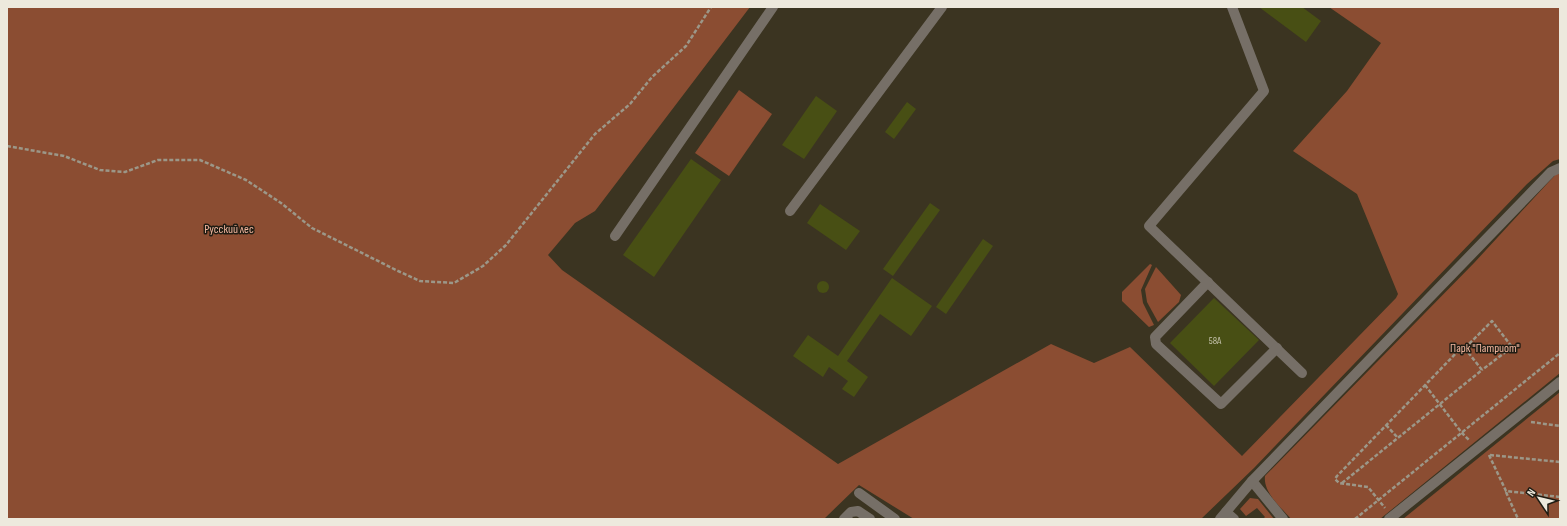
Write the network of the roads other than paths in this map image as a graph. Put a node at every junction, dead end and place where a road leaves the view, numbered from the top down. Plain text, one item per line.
1 (773, 7) edge
2 (942, 7) edge
3 (1232, 7) edge
4 (1560, 168) edge
5 (790, 211) dead end
6 (615, 236) dead end
7 (1208, 282) junction
8 (1277, 348) junction
9 (1302, 373) dead end
10 (1560, 382) edge
11 (1252, 481) junction
12 (859, 493) dead end
13 (1223, 516) edge
14 (1391, 518) edge
15 (844, 519) edge
16 (870, 519) edge
17 (895, 519) edge
18 (1234, 519) edge
19 (1284, 519) edge

1 - 6 street
2 - 5 street
3 - 7 street
4 - 11 street
7 - 8 street
7 - 8 street
8 - 9 street
10 - 14 street
11 - 13 street
11 - 19 street
12 - 17 street
13 - 18 street
15 - 16 street

